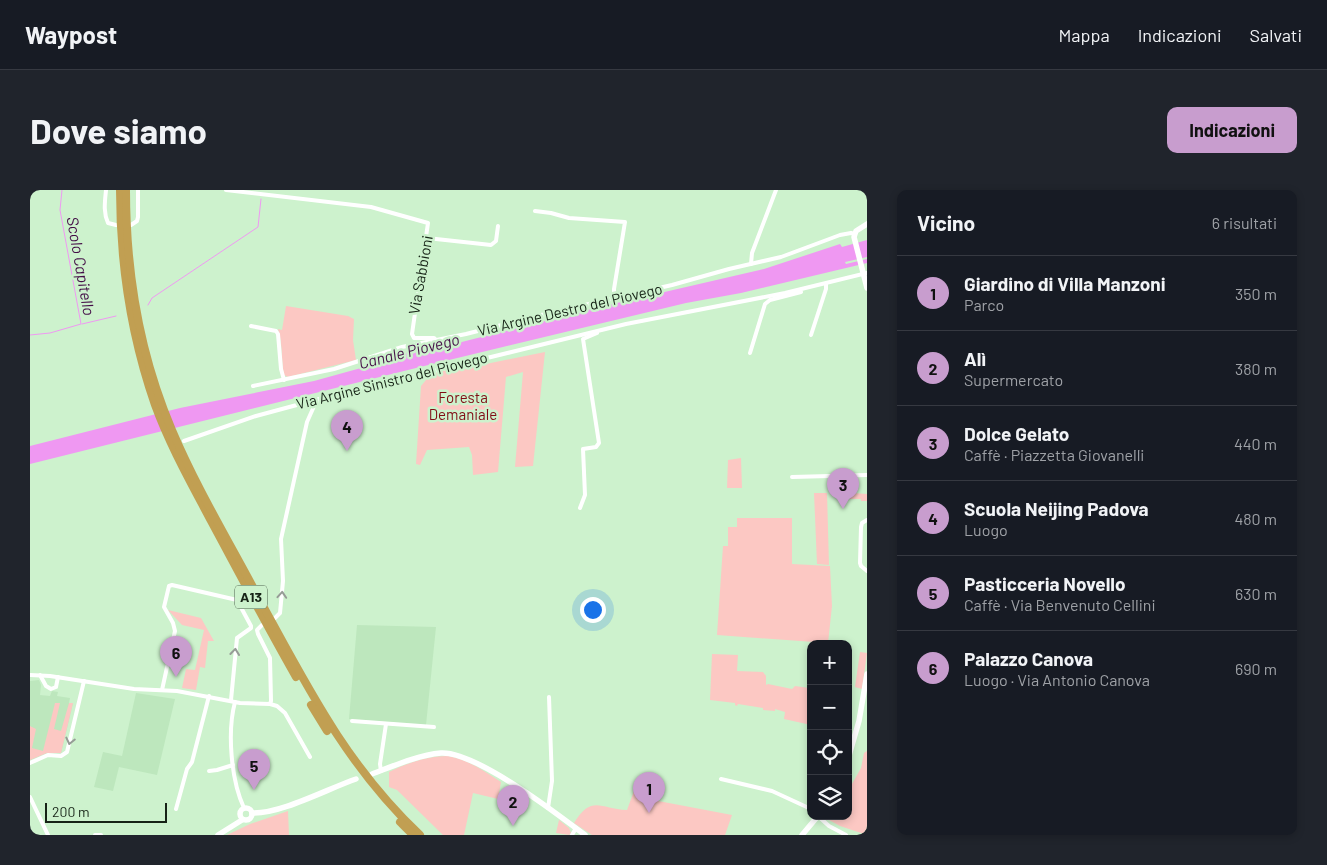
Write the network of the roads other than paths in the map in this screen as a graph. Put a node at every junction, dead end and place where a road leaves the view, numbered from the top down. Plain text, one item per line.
1 (106, 190) edge
2 (120, 190) edge
3 (126, 190) edge
4 (138, 190) edge
5 (226, 190) edge
6 (776, 190) edge
7 (535, 211) dead end
8 (867, 224) edge
9 (116, 225) dead end
10 (131, 225) dead end
11 (498, 226) dead end
12 (855, 237) junction
13 (427, 238) junction
14 (751, 264) junction
15 (864, 271) edge
16 (826, 284) junction
17 (812, 287) junction
18 (867, 288) edge
19 (614, 298) junction
20 (251, 326) dead end
21 (601, 330) junction
22 (811, 335) dead end
23 (436, 340) junction
24 (750, 353) dead end
25 (284, 380) junction
26 (253, 386) dead end
27 (153, 388) junction
28 (324, 399) junction
29 (184, 441) dead end
30 (867, 475) edge
31 (792, 477) dead end
32 (580, 508) dead end
33 (867, 520) edge
34 (867, 570) edge
35 (275, 618) dead end
36 (262, 625) dead end
37 (867, 674) edge
38 (30, 675) edge
39 (40, 675) junction
40 (58, 677) junction
41 (84, 681) junction
42 (162, 690) junction
43 (209, 696) junction
44 (549, 697) dead end
45 (233, 701) junction
46 (270, 704) junction
47 (352, 721) dead end
48 (386, 724) junction
49 (434, 727) dead end
50 (852, 736) edge
51 (310, 758) dead end
52 (30, 762) edge
53 (233, 765) junction
54 (209, 771) dead end
55 (381, 771) junction
56 (372, 774) dead end
57 (356, 779) dead end
58 (721, 779) dead end
59 (30, 797) edge
60 (382, 799) junction
61 (807, 807) edge
62 (244, 808) junction
63 (548, 808) junction
64 (176, 809) dead end
65 (252, 813) junction
66 (242, 820) junction
67 (815, 820) edge
68 (822, 820) edge
69 (576, 828) junction
70 (48, 835) edge
71 (95, 835) edge
72 (101, 835) edge
73 (218, 835) edge
74 (413, 835) edge
75 (420, 835) edge
76 (572, 835) edge
77 (585, 835) edge
78 (802, 835) edge
79 (846, 835) edge

1 - 9 street
2 - 27 highway, A13
3 - 27 highway, A13
4 - 10 street
5 - 13 street, Via Sabbioni
6 - 14 street
7 - 19 street
8 - 12 street
11 - 13 street
12 - 14 street, Via Argine Destro del Piovego
12 - 15 street
13 - 23 street, Via Sabbioni
14 - 19 street, Via Argine Destro del Piovego
15 - 16 street, Via Argine Sinistro del Piovego
15 - 18 street
16 - 17 street, Via Argine Sinistro del Piovego
16 - 22 street
17 - 21 street, Via Argine Sinistro del Piovego
17 - 24 street, Via Argine Sinistro del Piovego
19 - 23 street, Via Argine Destro del Piovego
20 - 25 street
21 - 28 street, Via Argine Sinistro del Piovego
21 - 32 street, Via Argine Sinistro del Piovego
23 - 25 street, Via Argine Destro del Piovego
25 - 26 street, Via Argine Destro del Piovego
27 - 60 highway, A13
28 - 29 street, Via Argine Sinistro del Piovego
35 -> 28 street
30 - 31 street
33 - 34 street
36 - 46 street
37 - 50 street
38 - 39 street
39 - 40 street
39 - 40 street
40 - 41 street
41 - 42 street
41 -> 52 street
42 - 43 street
45 -> 42 street
43 - 45 street
43 - 64 street
44 - 63 street
45 - 46 street
45 - 53 street
46 - 51 street
47 - 48 street
48 - 49 street
48 - 55 street
53 - 54 street
53 - 62 street
55 - 56 street
55 - 63 street
57 - 65 street
58 - 61 street
59 - 70 street
60 - 74 highway, A13
60 - 75 highway, A13
62 - 65 street
62 - 66 street
63 - 69 street
65 - 66 street
66 - 73 street
67 - 78 street
68 - 79 street
69 - 76 street
69 - 77 street
71 - 72 street

